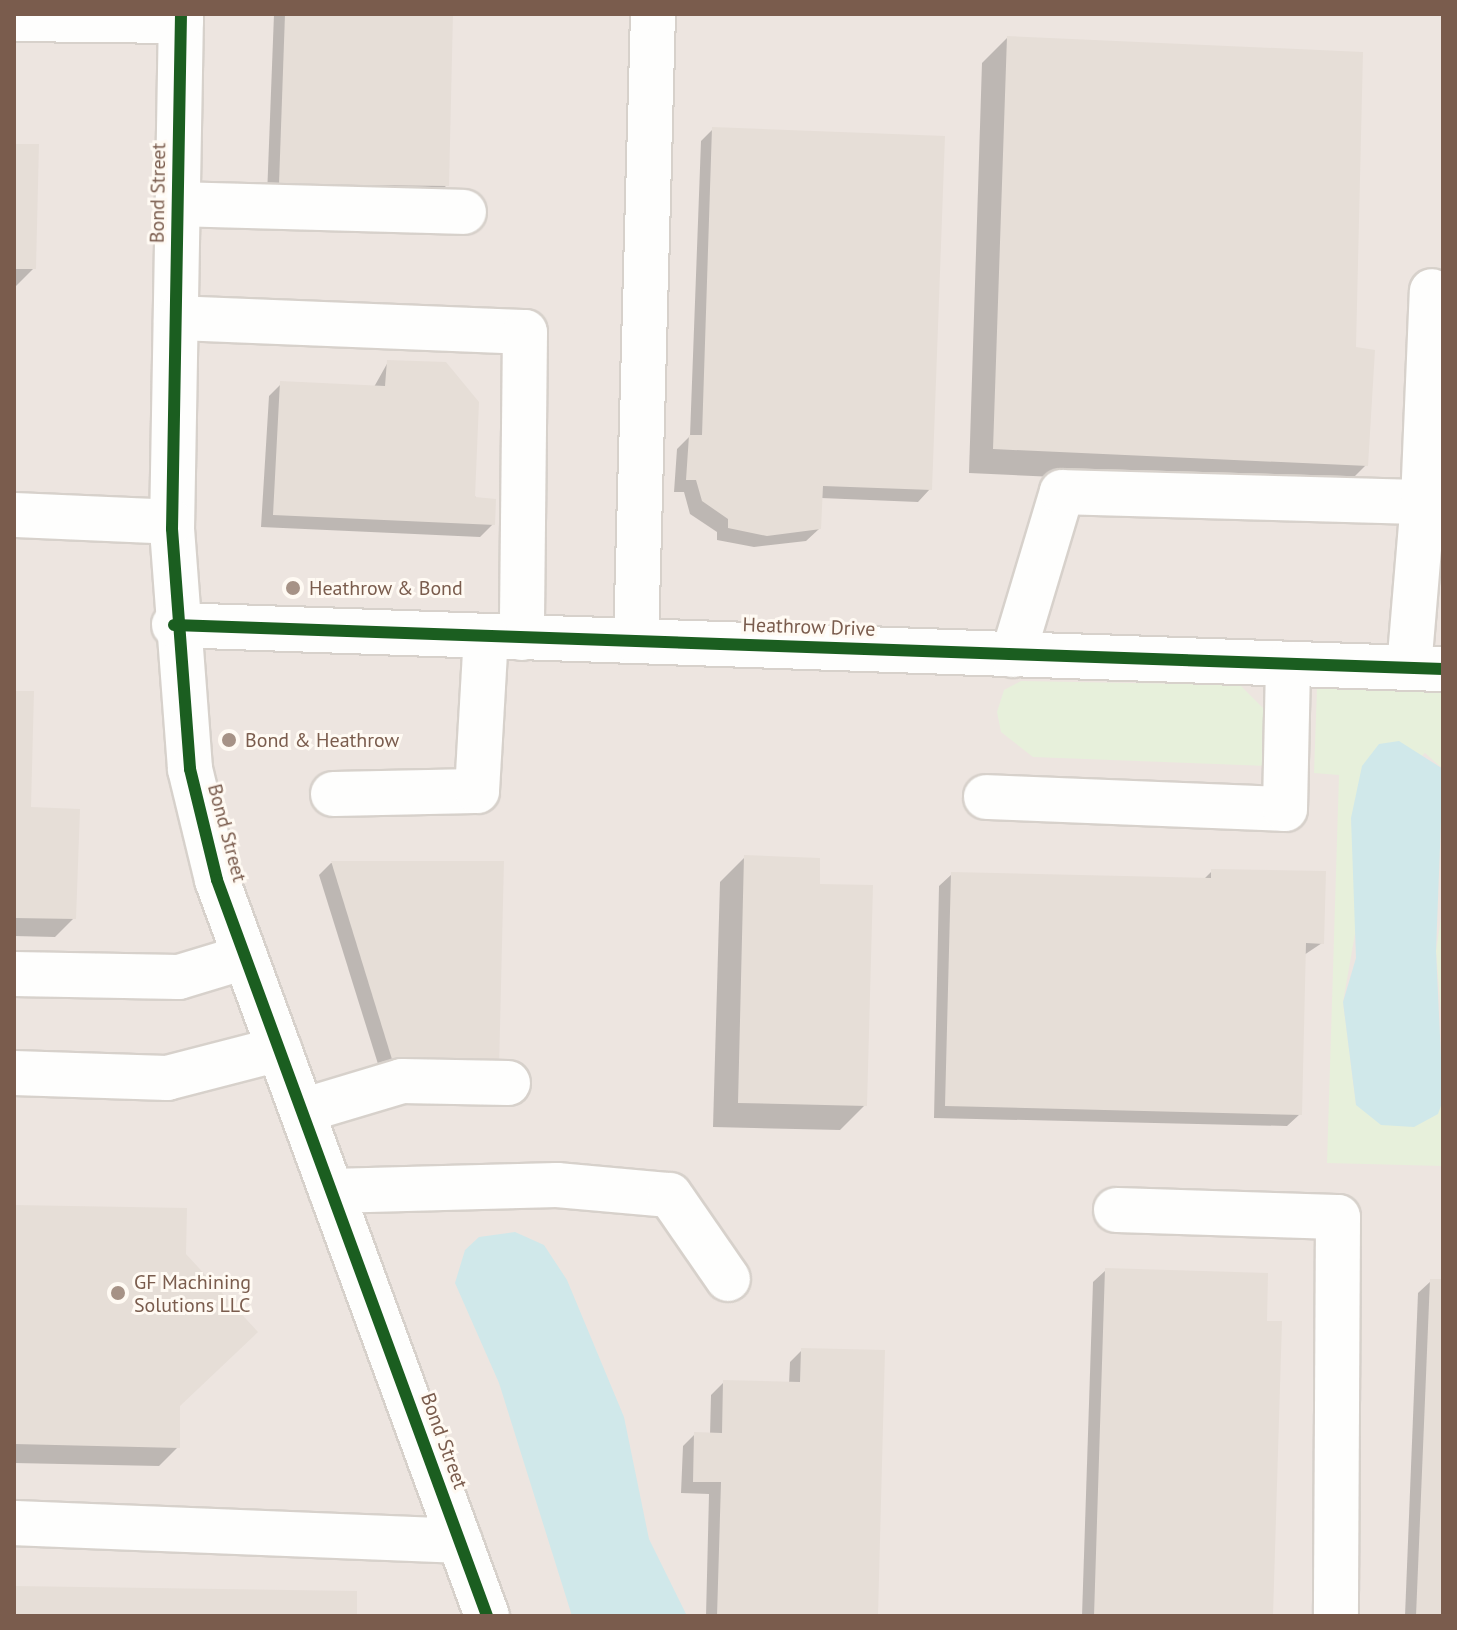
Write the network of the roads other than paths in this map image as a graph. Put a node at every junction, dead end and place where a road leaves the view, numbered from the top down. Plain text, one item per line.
1 (653, 14) edge
2 (181, 17) edge
3 (14, 19) edge
4 (178, 204) junction
5 (464, 212) dead end
6 (1432, 291) dead end
7 (176, 318) junction
8 (1423, 502) junction
9 (14, 515) edge
10 (172, 522) junction
11 (174, 625) junction
12 (504, 637) junction
13 (636, 641) junction
14 (1013, 655) junction
15 (1288, 664) junction
16 (1426, 669) edge
17 (333, 794) dead end
18 (986, 797) dead end
19 (245, 957) junction
20 (14, 974) edge
21 (279, 1049) junction
22 (14, 1073) edge
23 (508, 1083) dead end
24 (302, 1111) junction
25 (331, 1191) junction
26 (1116, 1210) dead end
27 (728, 1279) dead end
28 (14, 1523) edge
29 (460, 1541) junction
30 (487, 1616) edge
31 (1336, 1616) edge

1 - 13 street
2 - 3 street
2 - 4 street, Bond Street
4 - 5 street
4 - 7 street, Bond Street
6 - 8 street
7 - 10 street, Bond Street
7 - 12 street
8 - 14 street
8 - 16 street
9 - 10 street
10 - 11 street, Bond Street
11 - 12 street, Heathrow Drive
11 - 19 street, Bond Street
12 - 13 street, Heathrow Drive
12 - 17 street
13 - 14 street, Heathrow Drive
14 - 15 street, Heathrow Drive
15 - 16 street, Heathrow Drive
15 - 18 street
19 - 20 street
19 - 21 street, Bond Street
21 - 22 street
21 - 24 street, Bond Street
23 - 24 street
24 - 25 street, Bond Street
25 - 27 street
25 - 29 street, Bond Street
26 - 31 street
28 - 29 street
29 - 30 street, Bond Street

